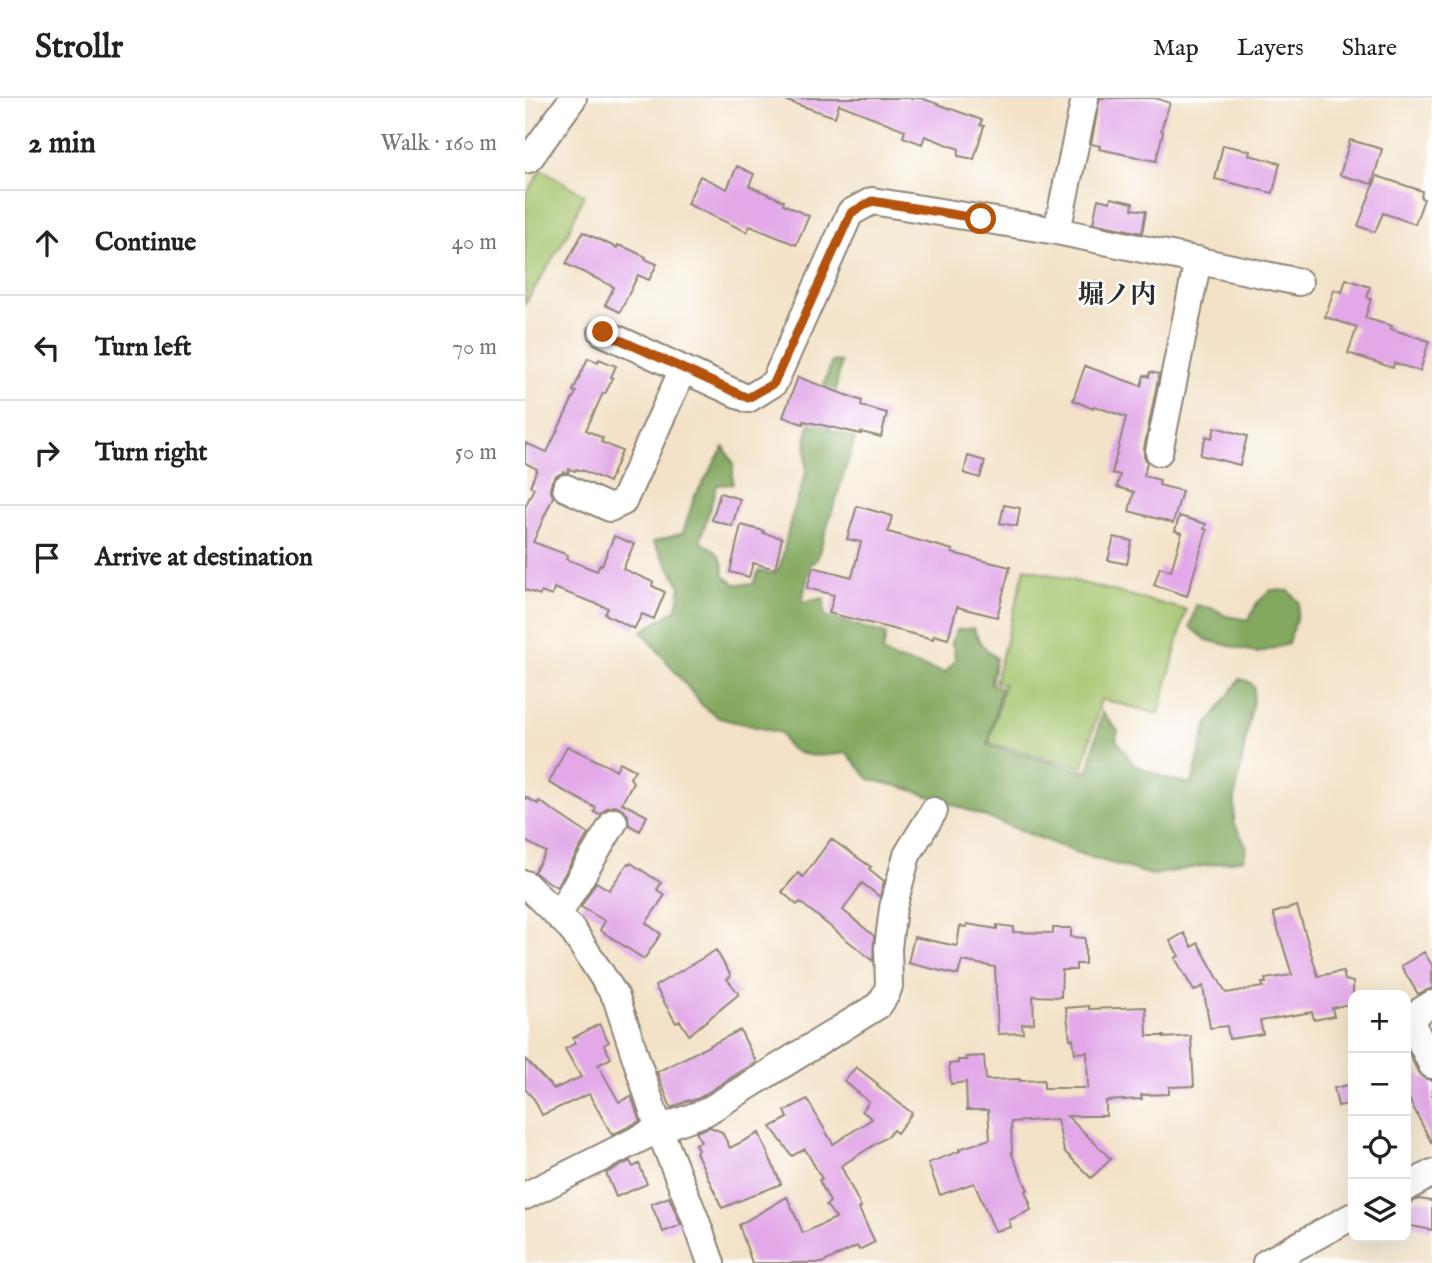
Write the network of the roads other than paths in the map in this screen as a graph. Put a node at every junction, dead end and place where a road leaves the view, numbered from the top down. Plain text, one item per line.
1 (573, 98) edge
2 (1077, 101) edge
3 (525, 160) edge
4 (1057, 231) junction
5 (1199, 260) junction
6 (1299, 282) dead end
7 (603, 332) dead end
8 (683, 369) junction
9 (1159, 452) dead end
10 (566, 488) dead end
11 (934, 811) dead end
12 (614, 822) dead end
13 (525, 884) edge
14 (558, 915) junction
15 (1432, 1004) edge
16 (1432, 1065) edge
17 (659, 1129) junction
18 (1432, 1173) edge
19 (1411, 1185) edge
20 (525, 1196) edge
21 (1348, 1219) edge
22 (711, 1263) edge
23 (1266, 1263) edge

1 - 3 street
2 - 4 street
4 - 5 street
4 - 8 street
5 - 6 street
5 - 9 street
7 - 8 street
8 - 10 street
11 - 17 street
12 - 14 street
13 - 14 street
14 - 17 street
15 - 16 street
17 - 20 street
17 - 22 street
18 - 19 street
21 - 23 street

